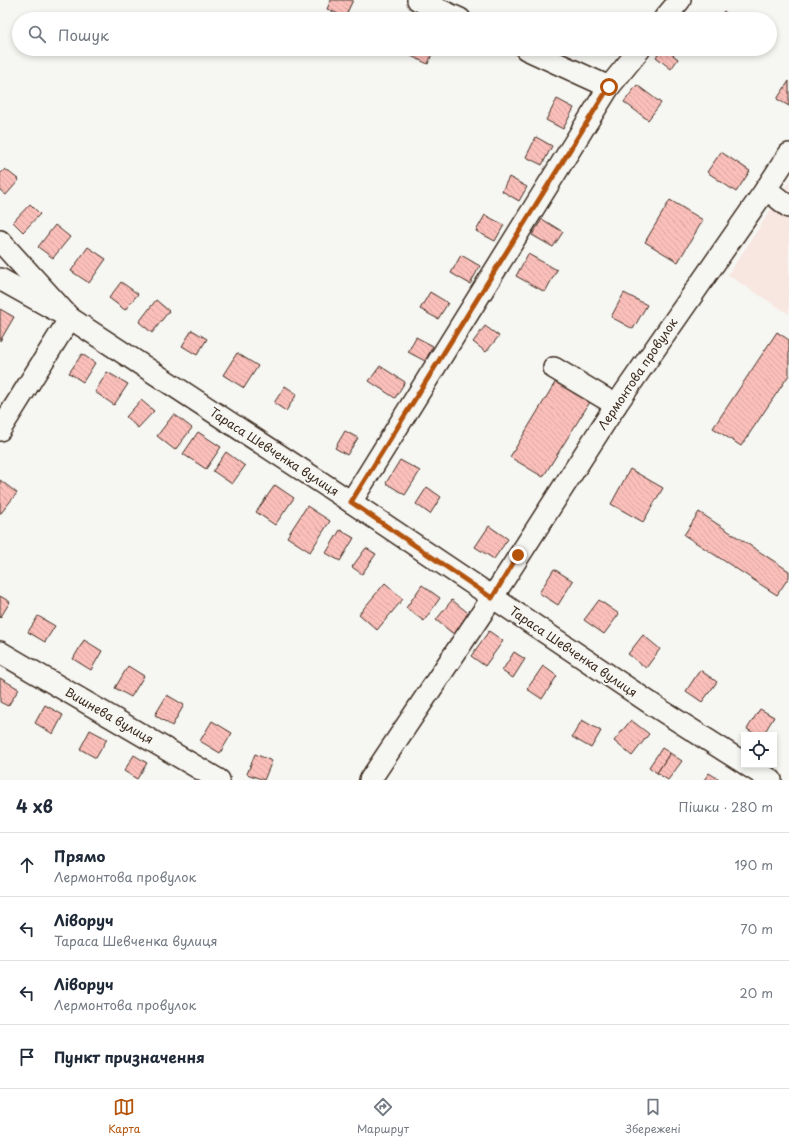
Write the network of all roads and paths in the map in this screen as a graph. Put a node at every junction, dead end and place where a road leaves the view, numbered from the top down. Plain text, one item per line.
1 (418, 0) edge
2 (680, 0) edge
3 (445, 12) edge
4 (670, 12) edge
5 (541, 56) edge
6 (634, 56) edge
7 (609, 87) junction
8 (789, 154) edge
9 (766, 189) junction
10 (789, 207) edge
11 (0, 241) edge
12 (0, 279) edge
13 (70, 318) junction
14 (554, 368) dead end
15 (616, 404) junction
16 (0, 430) edge
17 (351, 502) junction
18 (492, 598) junction
19 (0, 652) edge
20 (741, 761) edge
21 (752, 768) edge
22 (219, 780) edge
23 (370, 780) edge
24 (771, 780) edge

1 - 3 street
2 - 4 street
5 - 7 street
6 - 7 street
7 - 17 street
8 - 9 street, Лермонтова провулок
9 - 10 street
9 - 15 street, Лермонтова провулок
11 - 13 street, Тараса Шевченка вулиця
12 - 13 street
13 - 16 street
13 - 17 street, Тараса Шевченка вулиця
14 - 15 street
15 - 18 street, Лермонтова провулок
17 - 18 street, Тараса Шевченка вулиця
18 - 20 street, Тараса Шевченка вулиця
18 - 23 street, Лермонтова провулок
19 - 22 street, Вишнева вулиця
21 - 24 street

